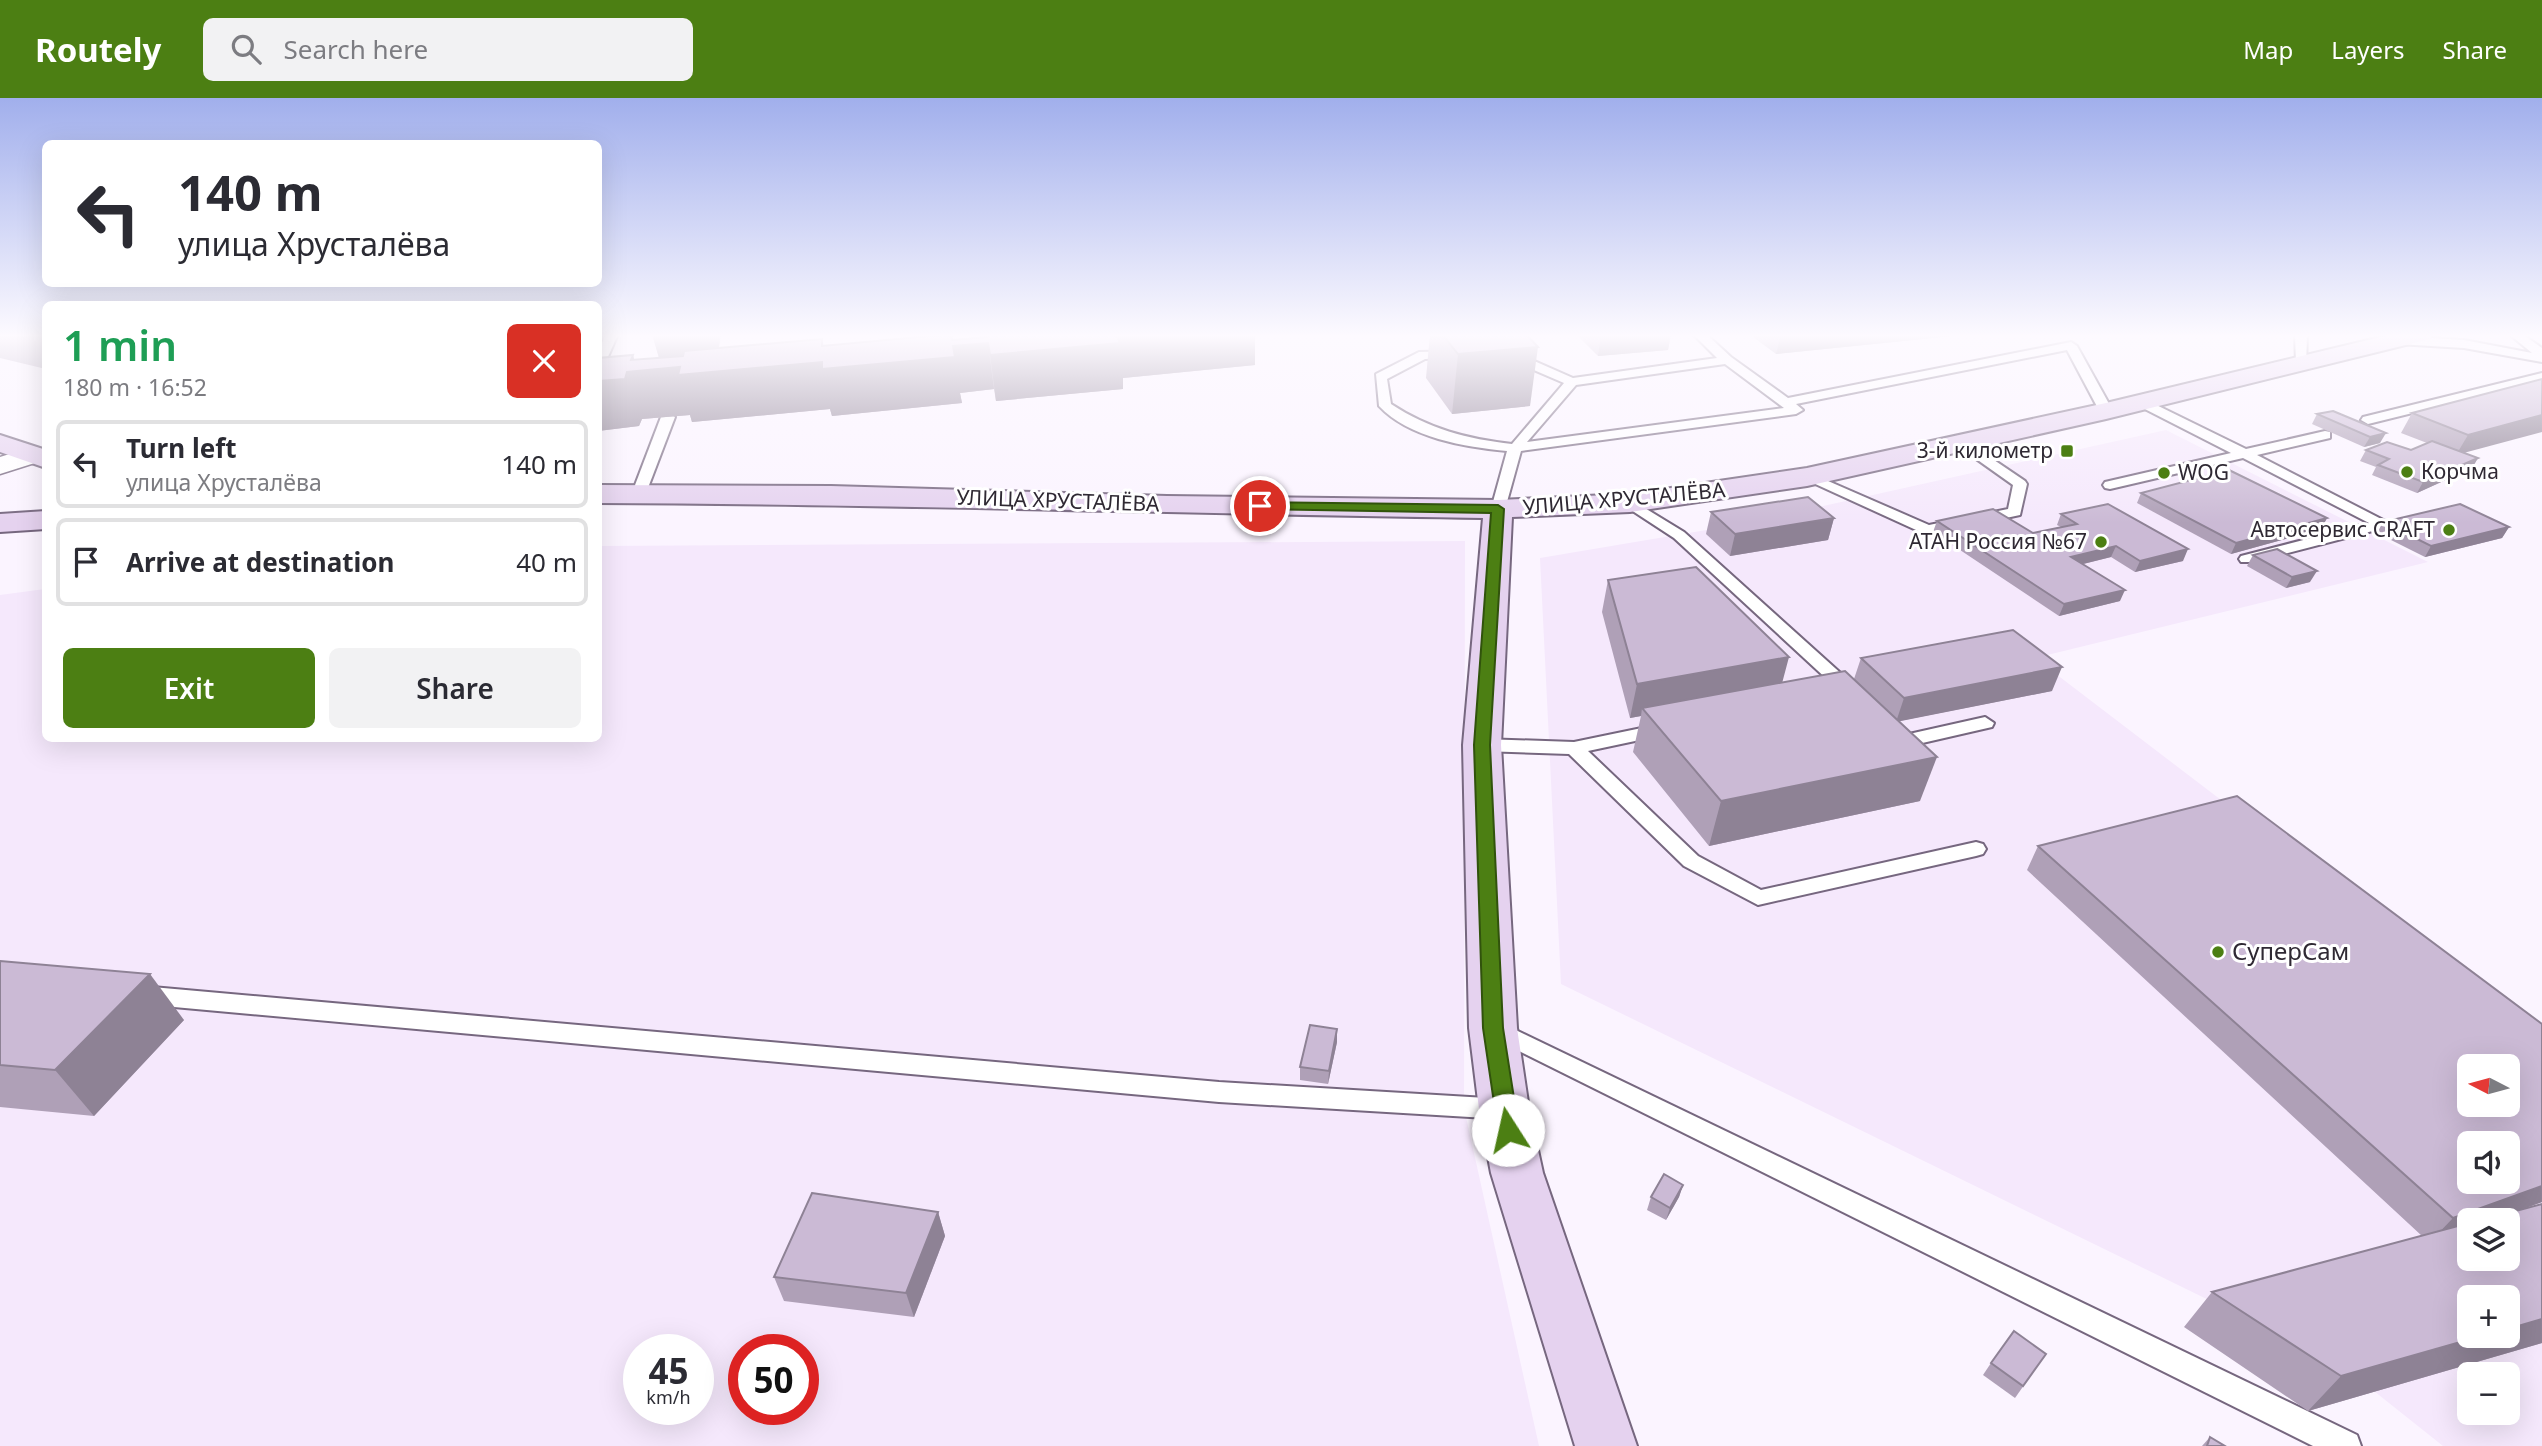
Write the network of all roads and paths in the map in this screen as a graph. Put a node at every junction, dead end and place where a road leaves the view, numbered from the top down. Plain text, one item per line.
1 (1384, 397) edge
2 (1559, 397) edge
3 (1779, 397) edge
4 (1812, 397) edge
5 (2098, 397) edge
6 (2157, 397) edge
7 (2460, 397) edge
8 (2140, 401) junction
9 (1786, 402) junction
10 (2106, 411) junction
11 (668, 417) edge
12 (2368, 419) dead end
13 (2325, 435) dead end
14 (0, 443) edge
15 (1963, 443) junction
16 (1515, 448) junction
17 (2243, 454) junction
18 (39, 458) edge
19 (0, 466) edge
20 (1807, 477) junction
21 (2110, 485) dead end
22 (602, 494) edge
23 (639, 494) junction
24 (1630, 503) junction
25 (1498, 509) junction
26 (42, 520) edge
27 (0, 523) edge
28 (2247, 559) dead end
29 (1864, 704) edge
30 (1885, 723) edge
31 (1984, 723) dead end
32 (1679, 726) edge
33 (1482, 745) junction
34 (1574, 748) junction
35 (1976, 849) dead end
36 (125, 994) edge
37 (1493, 1028) junction
38 (1504, 1109) junction
39 (1606, 1446) edge
40 (2346, 1446) edge

1 - 16 lane
2 - 16 lane
3 - 9 lane
4 - 9 lane
5 - 10 lane
6 - 8 main road, УЛИЦА ХРУСТАЛЁВА
7 - 12 lane
8 - 10 main road, УЛИЦА ХРУСТАЛЁВА
8 - 17 lane
9 - 16 lane
10 - 15 main road, УЛИЦА ХРУСТАЛЁВА
11 - 23 lane
13 - 17 lane
14 - 18 main road
15 - 20 main road, УЛИЦА ХРУСТАЛЁВА
15 - 20 lane
16 - 25 lane
17 - 21 lane
17 - 28 lane
18 - 19 street
20 - 24 main road, УЛИЦА ХРУСТАЛЁВА
22 - 23 main road, УЛИЦА ХРУСТАЛЁВА
23 - 25 main road, УЛИЦА ХРУСТАЛЁВА
24 - 25 main road, УЛИЦА ХРУСТАЛЁВА
24 - 29 lane
25 - 33 main road
26 - 27 main road
30 - 31 lane
32 - 34 lane
33 - 34 lane
33 - 37 main road
34 - 35 lane
36 - 38 lane
37 - 38 main road
37 - 40 lane
38 - 39 main road

